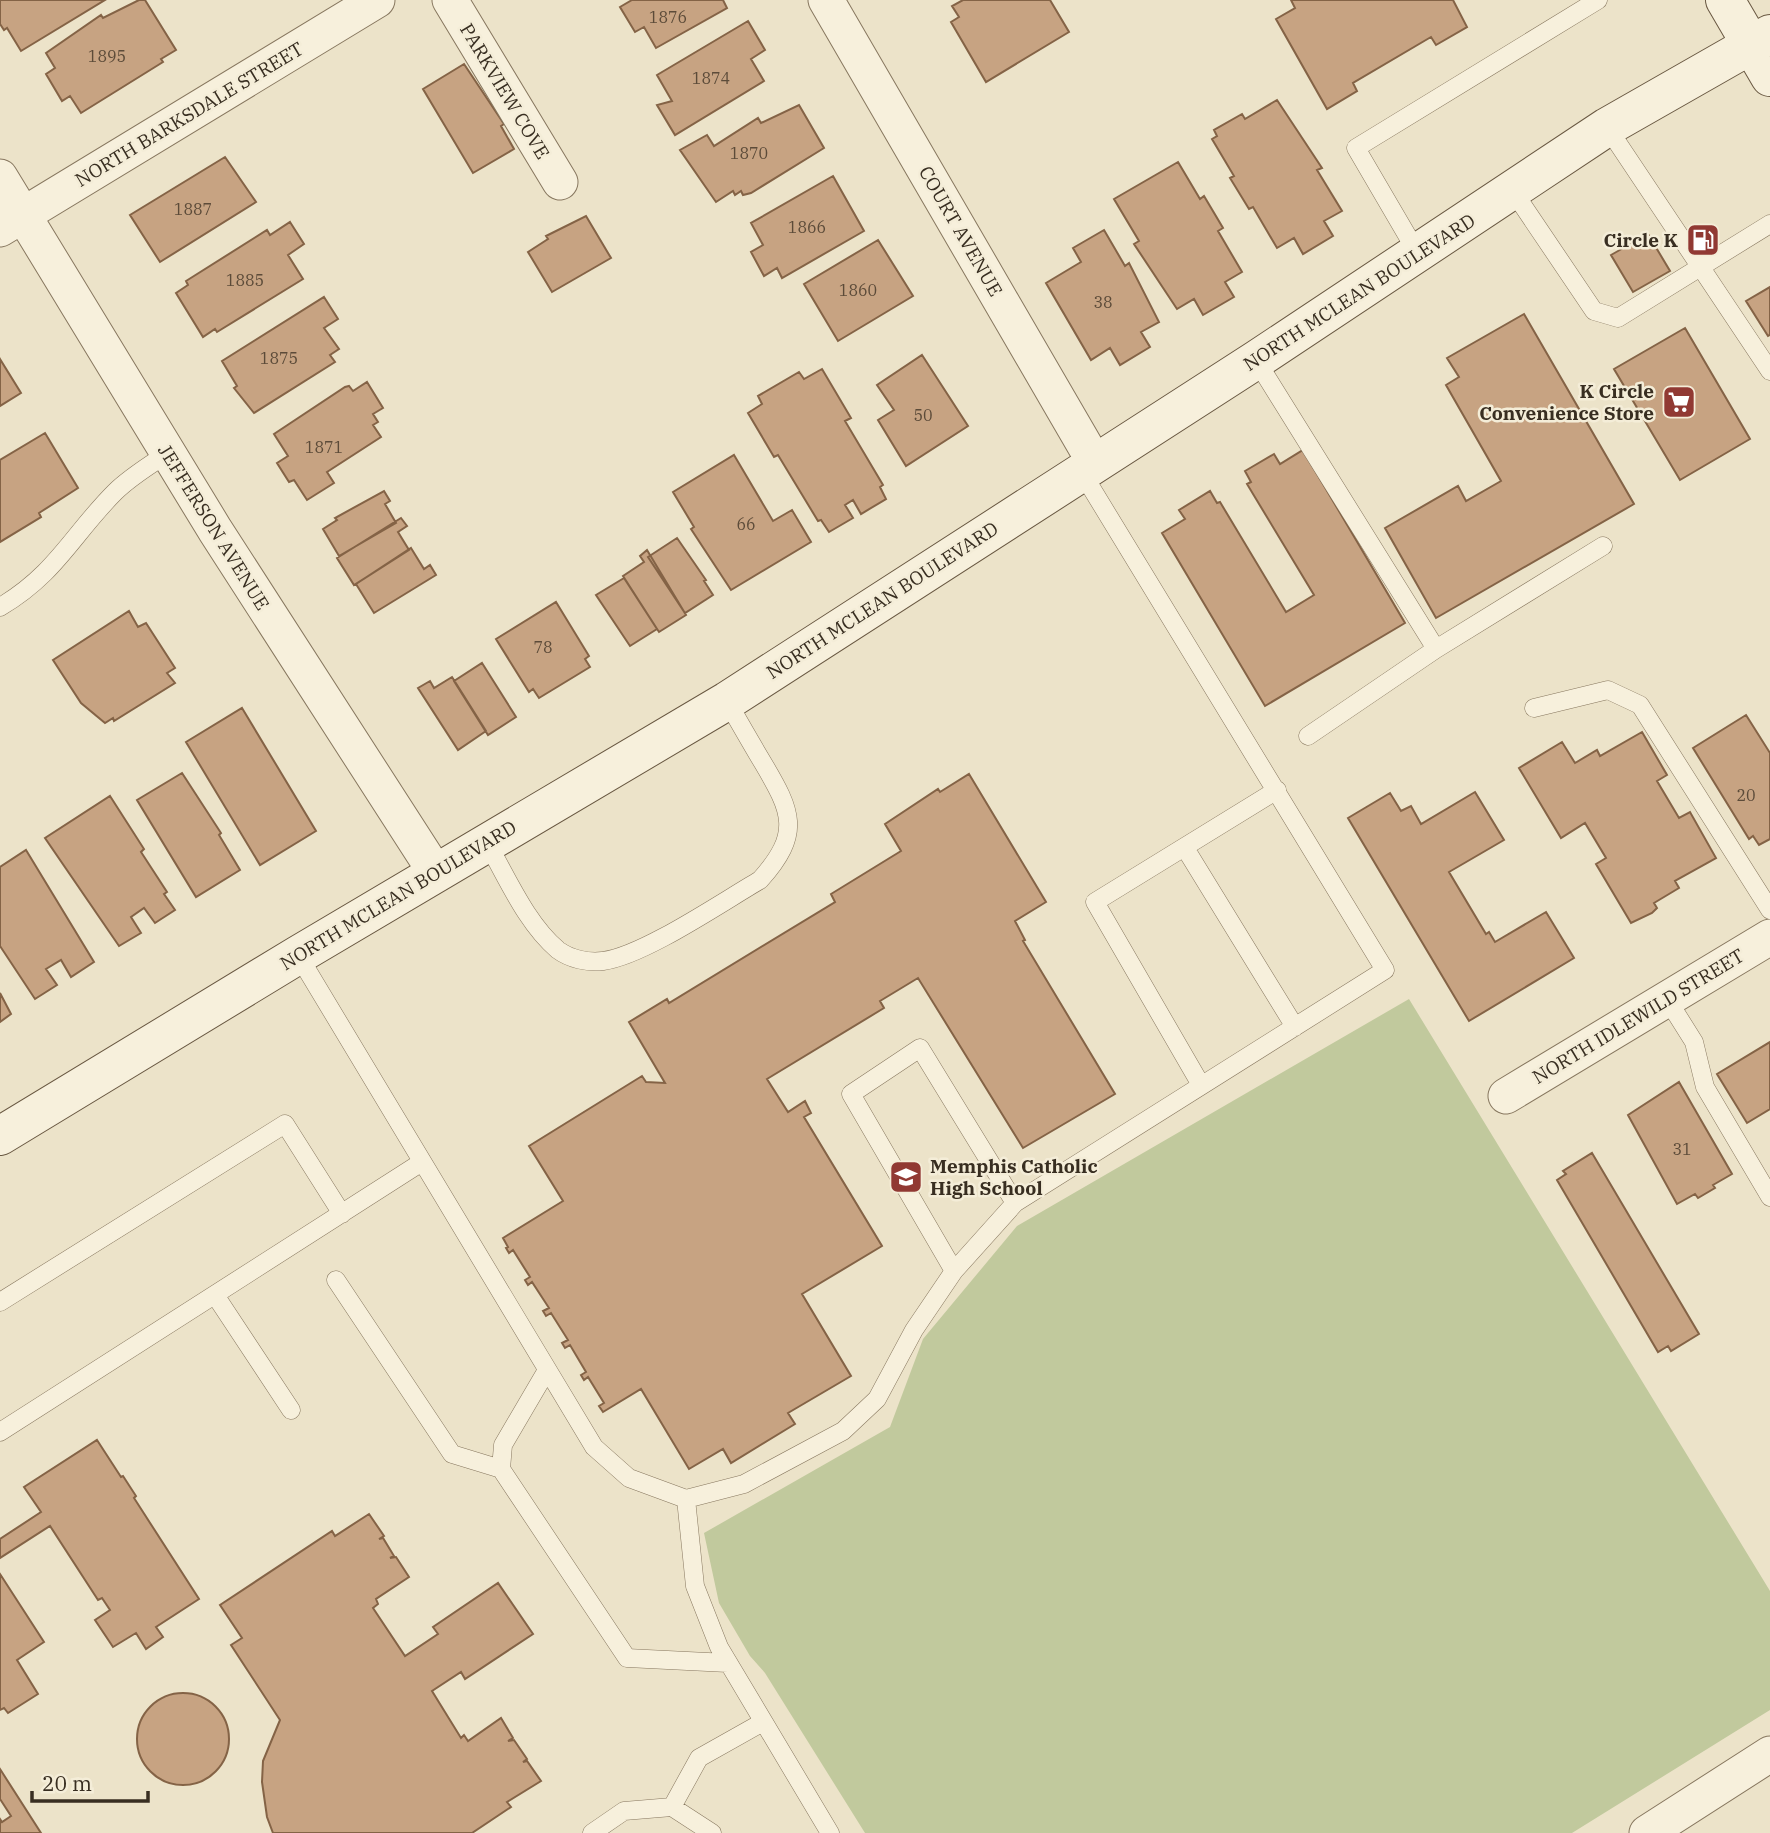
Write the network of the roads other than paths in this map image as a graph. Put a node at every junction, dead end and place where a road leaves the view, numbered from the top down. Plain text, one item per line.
1 (377, 0) edge
2 (450, 0) edge
3 (826, 0) edge
4 (1598, 0) edge
5 (1725, 0) edge
6 (1761, 39) edge
7 (1770, 77) edge
8 (1608, 127) junction
9 (0, 177) edge
10 (560, 182) dead end
11 (1513, 191) junction
12 (11, 222) edge
13 (1770, 225) edge
14 (1418, 254) junction
15 (1700, 270) junction
16 (1256, 360) junction
17 (1770, 371) edge
18 (167, 453) junction
19 (1088, 467) junction
20 (1603, 546) dead end
21 (0, 607) edge
22 (1436, 649) junction
23 (727, 701) junction
24 (1534, 708) dead end
25 (1308, 736) dead end
26 (1277, 790) junction
27 (487, 843) junction
28 (1185, 848) junction
29 (436, 873) junction
30 (1770, 910) edge
31 (1770, 937) edge
32 (298, 955) junction
33 (1667, 999) junction
34 (1295, 1027) junction
35 (1201, 1085) junction
36 (1506, 1096) dead end
37 (0, 1136) edge
38 (422, 1161) junction
39 (1770, 1197) edge
40 (1015, 1203) junction
41 (342, 1213) junction
42 (954, 1271) junction
43 (336, 1280) dead end
44 (215, 1294) junction
45 (0, 1302) edge
46 (547, 1370) junction
47 (291, 1410) dead end
48 (0, 1433) edge
49 (500, 1469) junction
50 (686, 1499) junction
51 (728, 1663) junction
52 (763, 1722) junction
53 (1770, 1754) edge
54 (672, 1807) junction
55 (592, 1833) edge
56 (712, 1833) edge
57 (830, 1833) edge
58 (1647, 1833) edge

1 - 12 street, NORTH BARKSDALE STREET
2 - 10 street, PARKVIEW COVE
3 - 19 street, COURT AVENUE
4 - 14 lane
5 - 6 main road
6 - 7 main road
6 - 8 main road, NORTH MCLEAN BOULEVARD
8 - 11 main road, NORTH MCLEAN BOULEVARD
8 - 15 lane
9 - 12 street, JEFFERSON AVENUE
11 - 14 main road, NORTH MCLEAN BOULEVARD
11 - 15 lane
12 - 18 street, JEFFERSON AVENUE
13 - 15 lane
14 - 16 main road, NORTH MCLEAN BOULEVARD
15 - 17 lane
16 - 19 main road, NORTH MCLEAN BOULEVARD
16 - 22 lane
18 - 21 lane
18 - 29 street, JEFFERSON AVENUE
19 - 23 main road, NORTH MCLEAN BOULEVARD
19 - 26 lane
20 - 22 lane
22 - 25 lane
23 - 27 main road, NORTH MCLEAN BOULEVARD
23 - 27 lane
24 - 30 lane
26 - 28 lane
26 - 34 lane
27 - 29 main road, NORTH MCLEAN BOULEVARD
28 - 34 lane
28 - 35 lane
29 - 32 main road, NORTH MCLEAN BOULEVARD
31 - 33 street, NORTH IDLEWILD STREET
32 - 37 main road, NORTH MCLEAN BOULEVARD
32 - 38 lane
33 - 36 street, NORTH IDLEWILD STREET
33 - 39 lane
34 - 35 lane
35 - 40 lane
38 - 41 lane
38 - 46 lane
40 - 42 lane
40 - 42 lane
41 - 44 lane
41 - 45 lane
42 - 50 lane
43 - 49 lane
44 - 47 lane
44 - 48 lane
46 - 49 lane
46 - 50 lane
49 - 51 lane
50 - 51 lane
51 - 52 lane
52 - 54 lane
52 - 57 lane
53 - 58 street
54 - 55 lane
54 - 56 lane

